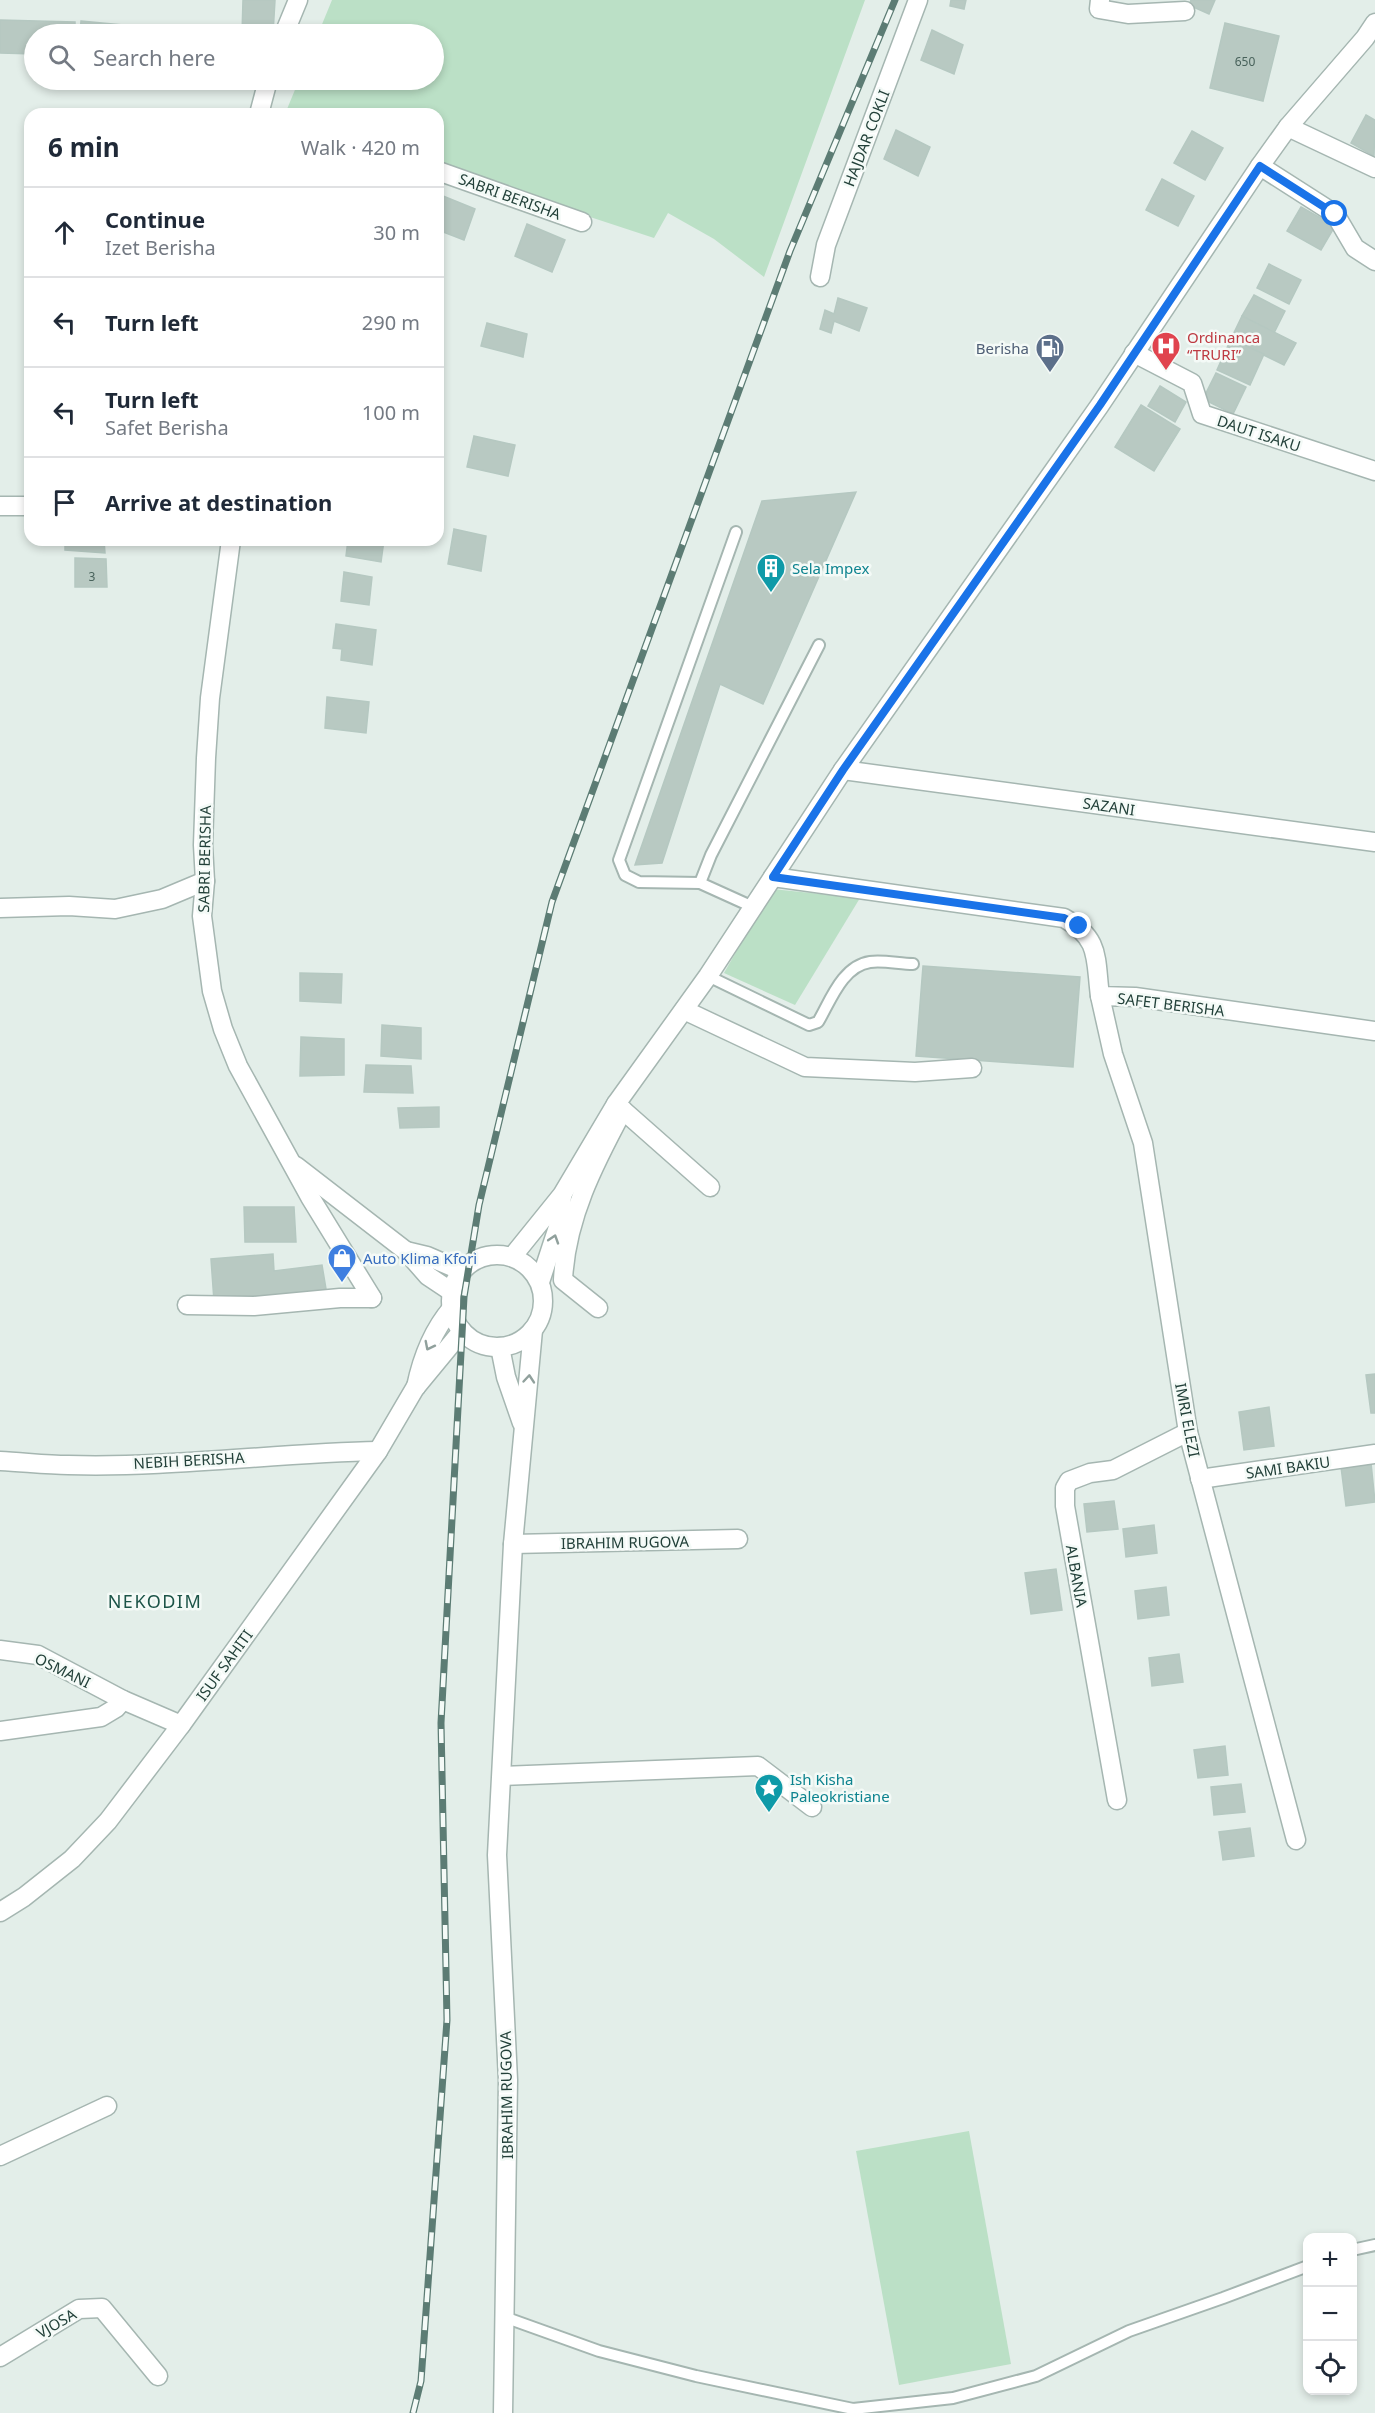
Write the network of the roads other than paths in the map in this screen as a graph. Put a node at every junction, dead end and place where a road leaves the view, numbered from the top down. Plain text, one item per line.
1 (298, 0) edge
2 (918, 0) edge
3 (1100, 0) edge
4 (1185, 11) dead end
5 (288, 24) edge
6 (1372, 35) edge
7 (265, 90) edge
8 (261, 108) edge
9 (1288, 127) junction
10 (1260, 166) junction
11 (1375, 168) edge
12 (444, 173) edge
13 (582, 222) dead end
14 (1375, 261) edge
15 (820, 277) dead end
16 (1134, 353) junction
17 (1375, 471) edge
18 (0, 506) edge
19 (24, 506) edge
20 (736, 532) dead end
21 (230, 546) edge
22 (819, 645) dead end
23 (843, 770) junction
24 (1375, 842) edge
25 (773, 877) junction
26 (205, 881) junction
27 (700, 882) junction
28 (753, 906) junction
29 (0, 908) edge
30 (913, 964) dead end
31 (708, 976) junction
32 (1100, 996) junction
33 (684, 1010) junction
34 (1375, 1031) edge
35 (972, 1068) dead end
36 (619, 1107) junction
37 (290, 1161) junction
38 (710, 1187) dead end
39 (562, 1195) junction
40 (406, 1251) junction
41 (512, 1257) junction
42 (462, 1271) junction
43 (540, 1282) junction
44 (452, 1300) junction
45 (187, 1305) dead end
46 (598, 1308) dead end
47 (462, 1330) junction
48 (533, 1330) junction
49 (500, 1347) junction
50 (415, 1388) junction
51 (523, 1428) junction
52 (1188, 1432) junction
53 (378, 1451) junction
54 (1375, 1454) edge
55 (0, 1461) edge
56 (1200, 1479) junction
57 (738, 1539) dead end
58 (513, 1544) junction
59 (0, 1650) edge
60 (123, 1700) junction
61 (181, 1725) junction
62 (0, 1731) edge
63 (502, 1776) junction
64 (1116, 1800) dead end
65 (812, 1808) dead end
66 (1296, 1840) dead end
67 (0, 1912) edge
68 (107, 2106) dead end
69 (0, 2156) edge
70 (1375, 2245) edge
71 (1357, 2249) edge
72 (1303, 2268) edge
73 (504, 2317) junction
74 (0, 2357) edge
75 (158, 2376) dead end
76 (503, 2413) edge

1 - 5 street
2 - 15 street, HAJDAR COKLI
3 - 4 street
6 - 9 street
7 - 8 street
9 - 10 street
9 - 11 street
10 - 14 street
10 - 16 street
12 - 13 street, SABRI BERISHA
16 - 17 street, DAUT ISAKU
16 - 23 street
18 - 19 street
20 - 27 lane
21 - 26 street, SABRI BERISHA
22 - 27 lane
23 - 24 street, SAZANI
23 - 25 street
25 - 28 street
25 - 32 street, SAFET BERISHA
26 - 29 street
26 - 37 street, SABRI BERISHA
27 - 28 lane
28 - 31 street
30 - 31 lane
31 - 33 street
32 - 34 street, SAFET BERISHA
32 - 52 street, IMRI ELEZI
33 - 35 street
33 - 36 street
36 - 38 street
36 - 39 street
36 - 46 street
37 - 40 street, SABRI BERISHA
37 - 45 street, SABRI BERISHA
39 - 41 street
43 -> 39 street
40 - 42 street, SABRI BERISHA
40 - 44 street, SABRI BERISHA
41 - 42 street
41 - 43 street
42 - 44 street
43 - 48 street
44 - 47 street
44 -> 50 street, ISUF SAHITI
47 - 49 street
47 - 50 street, ISUF SAHITI
48 - 49 street
51 -> 48 street, IBRAHIM RUGOVA
49 - 51 street, IBRAHIM RUGOVA
50 - 53 street, ISUF SAHITI
51 - 58 street, IBRAHIM RUGOVA
52 - 56 street, IMRI ELEZI
52 - 64 street, ALBANIA
53 - 55 street, NEBIH BERISHA
53 - 61 street, ISUF SAHITI
54 - 56 street, SAMI BAKIU
56 - 66 street, IMRI ELEZI
57 - 58 street, IBRAHIM RUGOVA
58 - 63 street, IBRAHIM RUGOVA
59 - 60 street, OSMANI
60 - 61 street, OSMANI
60 - 62 street
61 - 67 street, ISUF SAHITI
63 - 65 street
63 - 73 street, IBRAHIM RUGOVA
68 - 69 street
70 - 71 lane
72 - 73 lane
73 - 76 street, IBRAHIM RUGOVA
74 - 75 street, VJOSA

